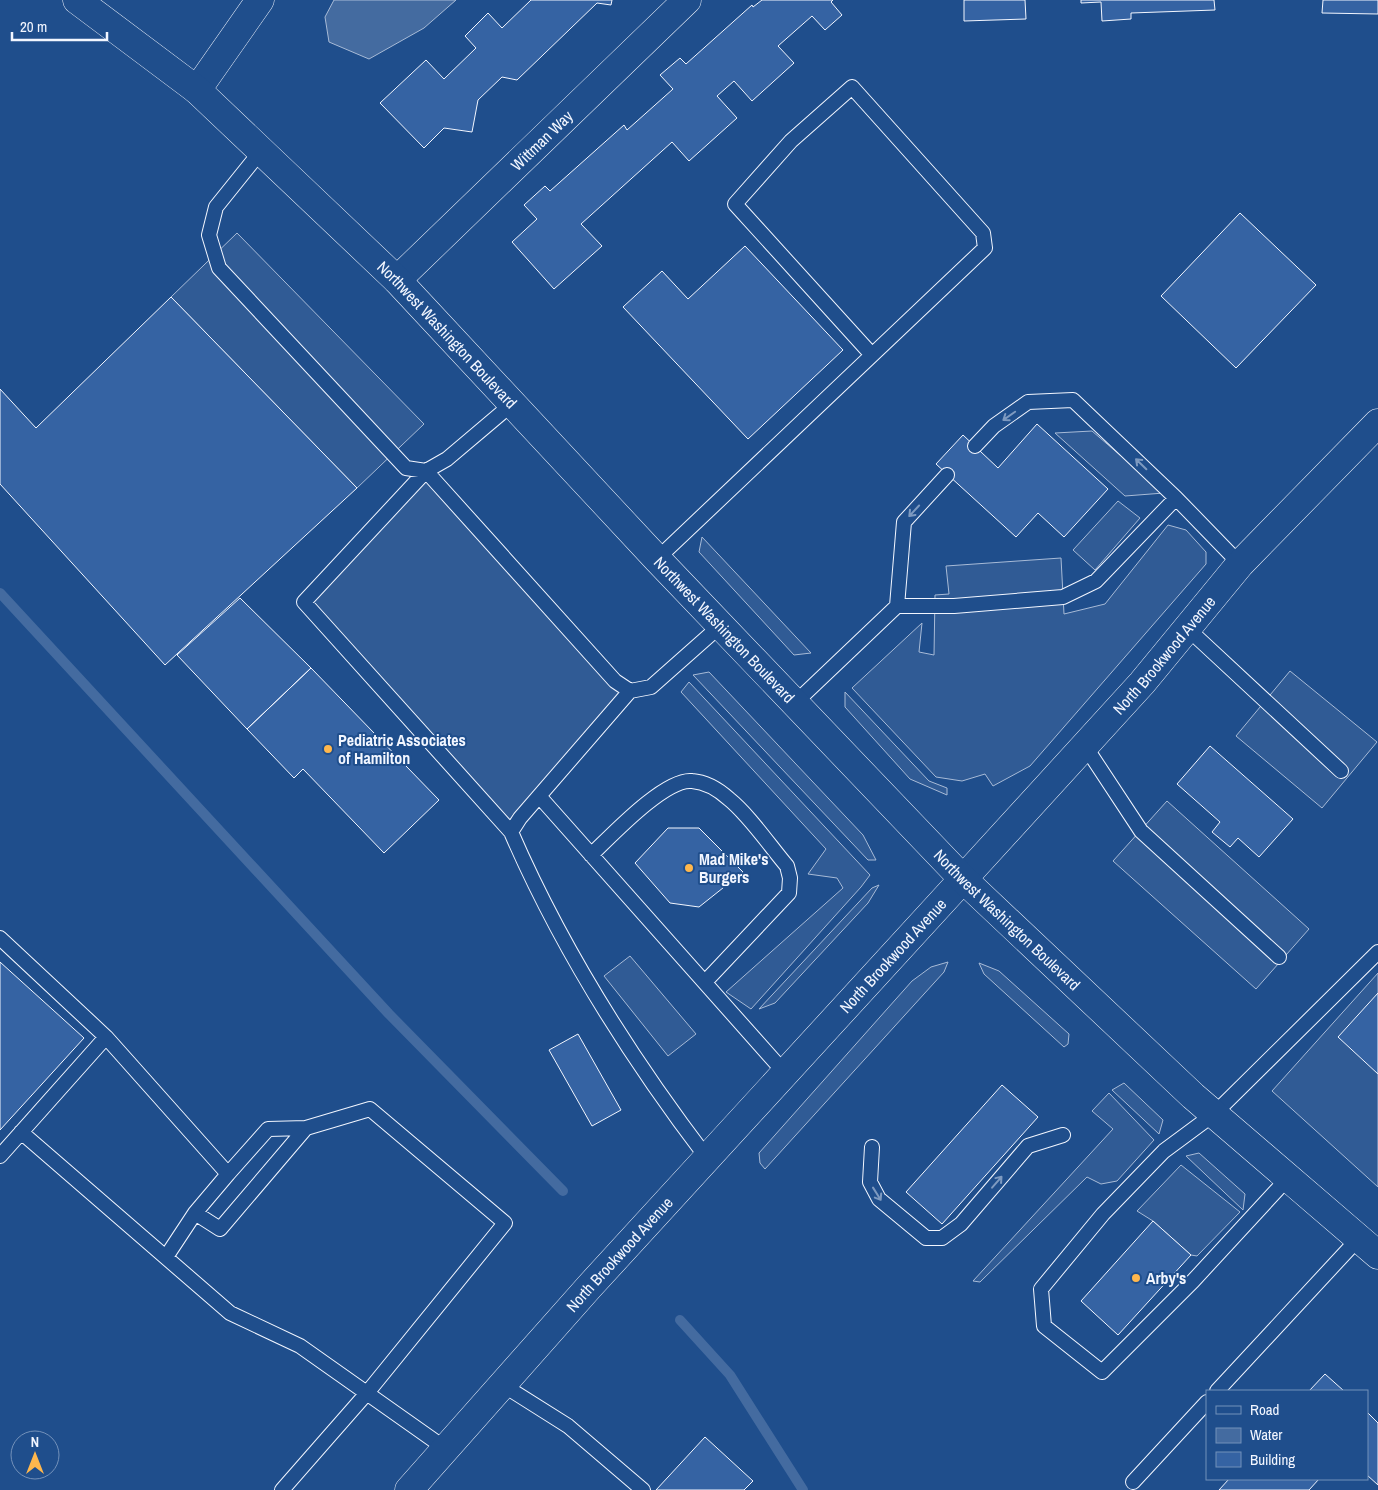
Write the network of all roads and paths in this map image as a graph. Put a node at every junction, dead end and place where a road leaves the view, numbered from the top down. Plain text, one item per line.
1 (77, 0) edge
2 (260, 0) edge
3 (687, 0) edge
4 (197, 90) junction
5 (261, 151) junction
6 (397, 280) junction
7 (872, 355) junction
8 (512, 404) junction
9 (1378, 423) edge
10 (975, 446) dead end
11 (426, 471) junction
12 (947, 475) dead end
13 (1176, 498) junction
14 (657, 559) junction
15 (1240, 564) junction
16 (897, 606) junction
17 (721, 625) junction
18 (1187, 628) junction
19 (630, 691) junction
20 (796, 702) junction
21 (1084, 746) junction
22 (1341, 771) dead end
23 (539, 796) junction
24 (511, 832) junction
25 (591, 855) junction
26 (963, 879) junction
27 (0, 938) edge
28 (1378, 952) edge
29 (1279, 957) dead end
30 (705, 982) junction
31 (106, 1037) junction
32 (785, 1073) junction
33 (1214, 1114) junction
34 (306, 1128) junction
35 (22, 1132) junction
36 (1063, 1135) dead end
37 (872, 1147) dead end
38 (0, 1156) edge
39 (708, 1158) junction
40 (228, 1174) junction
41 (1288, 1178) junction
42 (195, 1213) junction
43 (1369, 1247) edge
44 (166, 1257) junction
45 (503, 1385) junction
46 (1218, 1390) edge
47 (367, 1393) junction
48 (1206, 1403) edge
49 (446, 1450) junction
50 (1133, 1482) dead end
51 (282, 1490) edge
52 (409, 1490) edge
53 (643, 1490) edge

1 - 4 street, Northwest Washington Boulevard
2 - 4 street
3 - 6 street, Wittman Way
4 - 5 street, Northwest Washington Boulevard
5 - 6 street, Northwest Washington Boulevard
5 - 11 lane
6 - 8 street, Northwest Washington Boulevard
7 - 7 lane
7 - 14 lane
8 - 11 lane
8 - 14 street, Northwest Washington Boulevard
9 - 15 street, North Brookwood Avenue
13 -> 10 lane
11 - 19 lane
11 - 24 lane
12 -> 16 lane
13 - 15 lane
13 - 16 lane
14 - 17 street, Northwest Washington Boulevard
15 - 18 street, North Brookwood Avenue
16 - 20 lane
17 - 19 lane
17 - 20 street, Northwest Washington Boulevard
18 - 21 street, North Brookwood Avenue
18 - 22 lane
19 - 23 lane
20 - 26 street, Northwest Washington Boulevard
21 - 26 street, North Brookwood Avenue
21 - 29 lane
23 - 24 lane
23 - 25 lane
24 - 39 lane
25 - 30 lane
25 - 30 lane
26 - 32 street, North Brookwood Avenue
26 - 33 street, Northwest Washington Boulevard
27 - 31 lane
28 - 33 lane
30 - 32 lane
31 - 35 lane
31 - 40 lane
32 - 39 street, North Brookwood Avenue
33 - 41 street, Northwest Washington Boulevard
33 - 41 lane
34 - 40 lane
34 - 42 lane
34 - 47 lane
35 - 38 lane
35 - 44 lane
37 -> 36 lane
39 - 45 street, North Brookwood Avenue
40 - 42 lane
41 - 43 street, Northwest Washington Boulevard
42 - 44 lane
43 - 46 lane
44 - 47 lane
45 - 49 street, North Brookwood Avenue
45 - 53 lane
47 - 49 lane
47 - 51 lane
48 - 50 lane
49 - 52 street, North Brookwood Avenue

